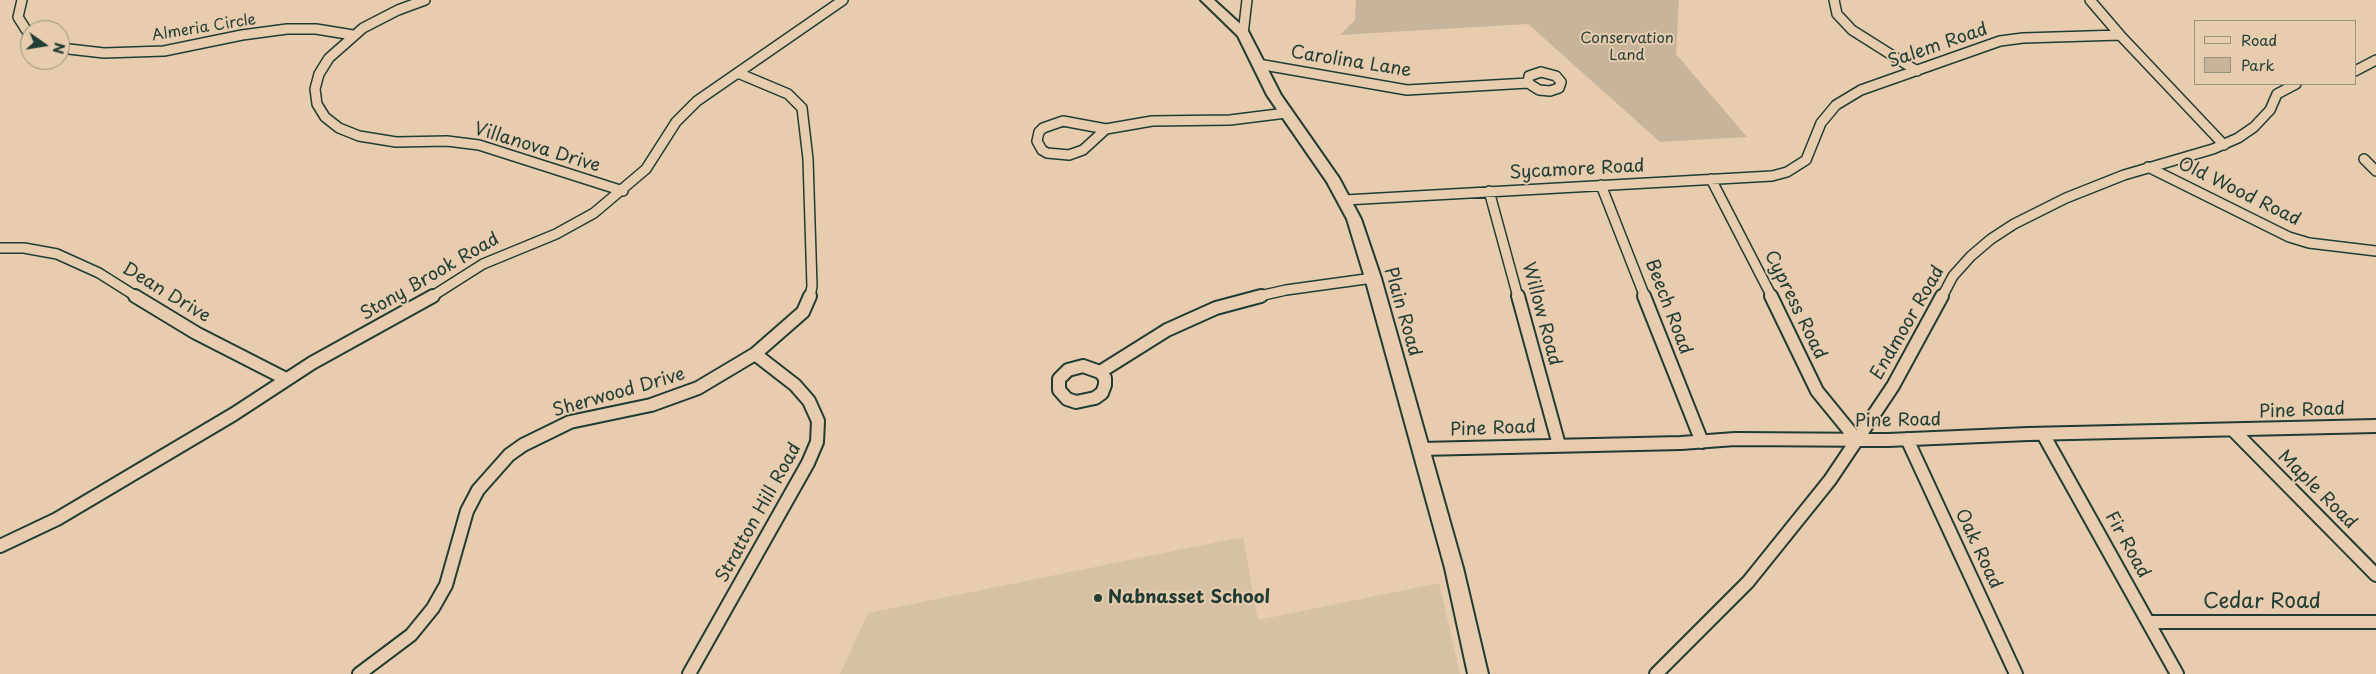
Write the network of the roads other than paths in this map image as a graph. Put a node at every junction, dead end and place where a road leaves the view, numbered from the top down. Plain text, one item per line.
1 (22, 0) edge
2 (425, 0) edge
3 (843, 0) edge
4 (1207, 0) edge
5 (1247, 0) edge
6 (1834, 0) edge
7 (2090, 0) edge
8 (1245, 13) junction
9 (1226, 18) junction
10 (20, 20) edge
11 (1243, 34) junction
12 (353, 35) junction
13 (2120, 36) junction
14 (70, 49) edge
15 (2376, 60) edge
16 (1258, 64) junction
17 (1917, 70) junction
18 (2356, 70) edge
19 (738, 74) junction
20 (1528, 82) dead end
21 (2294, 85) edge
22 (1286, 113) junction
23 (1106, 129) junction
24 (2224, 145) junction
25 (2364, 159) dead end
26 (1806, 160) joint
27 (2148, 167) junction
28 (2376, 171) edge
29 (1711, 179) junction
30 (1601, 185) junction
31 (623, 191) junction
32 (1489, 192) junction
33 (1345, 200) junction
34 (0, 248) edge
35 (2376, 251) edge
36 (1373, 278) junction
37 (755, 354) junction
38 (1100, 372) dead end
39 (286, 379) junction
40 (2376, 426) edge
41 (2233, 430) junction
42 (2044, 434) junction
43 (1857, 440) junction
44 (1907, 440) junction
45 (1702, 442) junction
46 (1559, 445) junction
47 (1421, 449) junction
48 (0, 546) edge
49 (2376, 575) edge
50 (2148, 622) junction
51 (2376, 622) edge
52 (359, 674) edge
53 (689, 674) edge
54 (1478, 674) edge
55 (1656, 674) edge
56 (2016, 674) edge
57 (2177, 674) edge

1 - 10 street
2 - 12 street, Villanova Drive
3 - 19 street, Stony Brook Road
4 - 9 main road, Plain Road
5 - 8 street
6 - 17 street
7 - 13 street
8 - 9 street
8 - 11 street
9 - 11 main road, Plain Road
11 - 16 main road, Plain Road
12 - 14 street, Almeria Circle
12 - 31 street, Villanova Drive
13 - 17 street, Salem Road
13 - 24 street
15 - 18 street
16 - 20 street, Carolina Lane
16 - 22 main road, Plain Road
17 - 26 street, Salem Road
19 - 31 street, Stony Brook Road
19 - 37 street, Sherwood Drive
21 - 24 street, Endmoor Road
22 - 23 street
22 - 33 main road, Plain Road
23 - 23 street
24 - 27 street, Endmoor Road
25 - 28 street
26 - 29 street, Sycamore Road
27 - 35 street, Old Wood Road
27 - 43 street, Endmoor Road
29 - 30 street, Sycamore Road
29 - 43 street, Cypress Road
30 - 32 street, Sycamore Road
30 - 45 street, Beech Road
31 - 39 street, Stony Brook Road
32 - 33 street, Sycamore Road
32 - 46 street, Willow Road
33 - 36 main road, Plain Road
34 - 39 street, Dean Drive
36 - 38 street
36 - 47 main road, Plain Road
37 - 52 street, Sherwood Drive
37 - 53 street, Stratton Hill Road
39 - 48 street, Stony Brook Road
40 - 41 street, Pine Road
41 - 42 street, Pine Road
41 - 49 street, Maple Road
42 - 44 street, Pine Road
42 - 50 street, Fir Road
43 - 44 street, Pine Road
43 - 45 street, Pine Road
43 - 55 street, Endmoor Road
44 - 56 street, Oak Road
45 - 46 street, Pine Road
46 - 47 street, Pine Road
47 - 54 main road, Plain Road
50 - 51 street, Cedar Road
50 - 57 street, Fir Road

